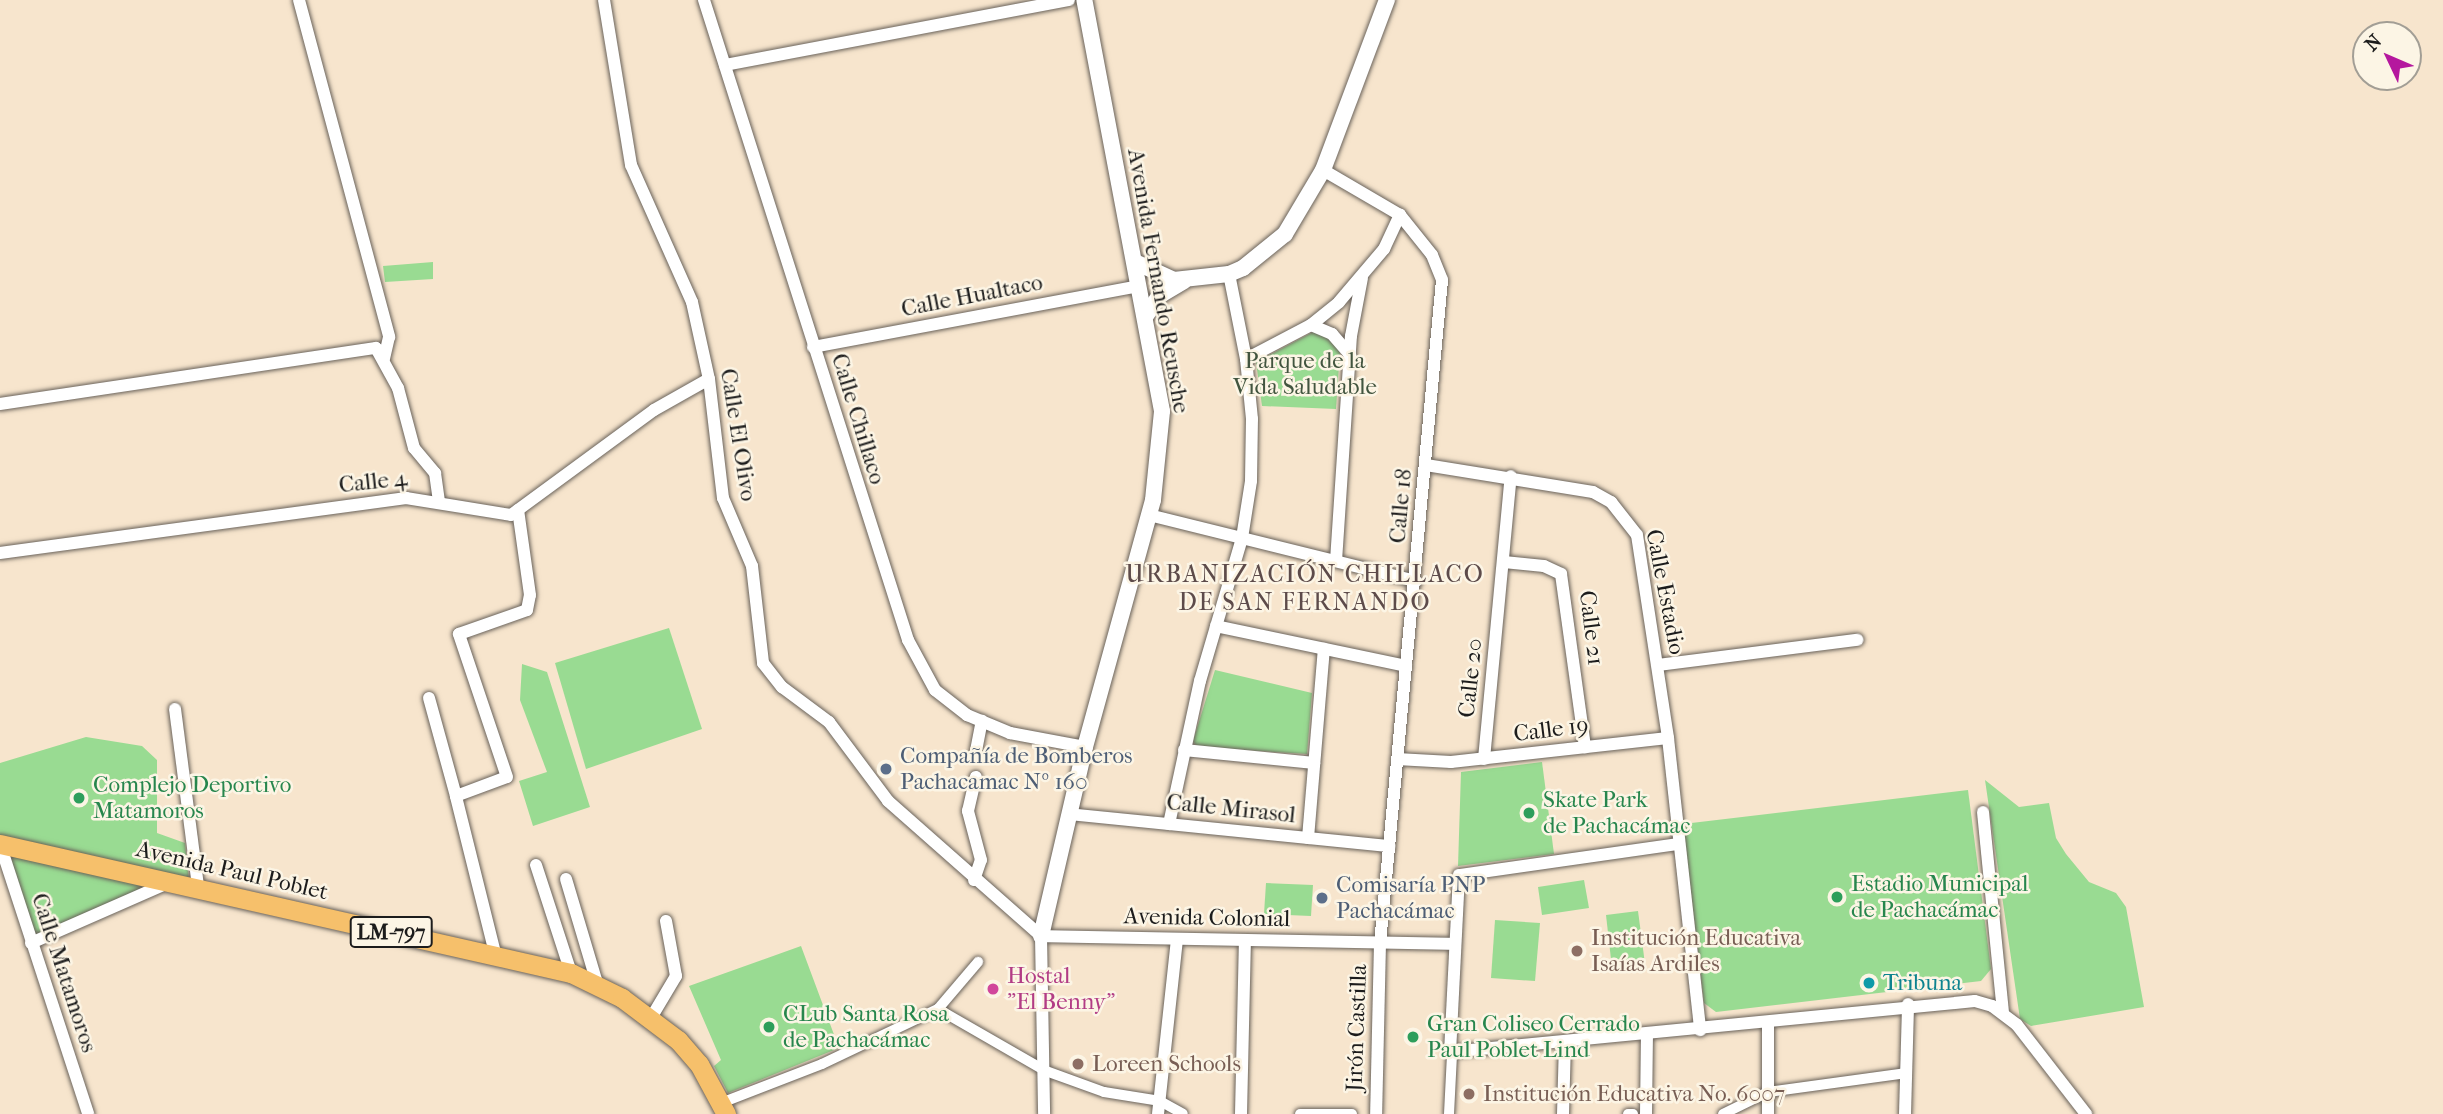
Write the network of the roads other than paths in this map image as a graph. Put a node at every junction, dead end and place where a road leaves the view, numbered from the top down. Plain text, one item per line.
1 (299, 0) edge
2 (604, 0) edge
3 (704, 0) edge
4 (1069, 0) edge
5 (1084, 0) edge
6 (1387, 0) edge
7 (725, 65) junction
8 (1323, 170) junction
9 (1400, 215) junction
10 (1135, 262) junction
11 (1229, 274) junction
12 (1362, 278) junction
13 (1184, 281) junction
14 (1139, 286) junction
15 (1144, 317) junction
16 (1311, 326) junction
17 (813, 347) junction
18 (1350, 355) junction
19 (384, 358) junction
20 (1246, 359) junction
21 (709, 379) junction
22 (0, 404) edge
23 (1426, 465) junction
24 (1511, 476) junction
25 (439, 502) junction
26 (518, 510) junction
27 (1149, 515) junction
28 (1242, 538) junction
29 (0, 553) edge
30 (1336, 562) junction
31 (1504, 562) junction
32 (1416, 581) junction
33 (1216, 626) junction
34 (1857, 640) dead end
35 (1324, 649) junction
36 (1658, 665) junction
37 (1406, 666) junction
38 (429, 698) dead end
39 (175, 709) dead end
40 (982, 721) junction
41 (1668, 738) junction
42 (1085, 747) junction
43 (1584, 747) junction
44 (1184, 751) junction
45 (975, 756) dead end
46 (1397, 759) junction
47 (1484, 759) junction
48 (1314, 763) junction
49 (976, 776) dead end
50 (456, 796) junction
51 (1983, 812) dead end
52 (1068, 814) junction
53 (1169, 824) junction
54 (1308, 838) junction
55 (0, 844) edge
56 (1678, 844) junction
57 (1389, 846) junction
58 (536, 865) dead end
59 (566, 879) dead end
60 (974, 880) junction
61 (173, 881) junction
62 (198, 887) junction
63 (666, 921) dead end
64 (1041, 936) junction
65 (1177, 939) junction
66 (1245, 940) junction
67 (31, 943) junction
68 (1380, 943) junction
69 (1455, 944) junction
70 (496, 957) junction
71 (978, 962) dead end
72 (571, 973) junction
73 (597, 983) junction
74 (1908, 1004) junction
75 (938, 1009) junction
76 (2003, 1013) junction
77 (651, 1018) junction
78 (1768, 1023) junction
79 (1700, 1030) junction
80 (1647, 1035) junction
81 (1565, 1044) junction
82 (1452, 1054) junction
83 (1046, 1071) junction
84 (1907, 1073) junction
85 (1768, 1092) junction
86 (1159, 1108) edge
87 (724, 1109) edge
88 (88, 1114) edge
89 (1044, 1114) edge
90 (1183, 1114) edge
91 (1241, 1114) edge
92 (1300, 1114) edge
93 (1311, 1114) edge
94 (1352, 1114) edge
95 (1376, 1114) edge
96 (1448, 1114) edge
97 (1563, 1114) edge
98 (1646, 1114) edge
99 (1723, 1114) edge
100 (1768, 1114) edge
101 (1905, 1114) edge
102 (2086, 1114) edge

1 - 19 street
2 - 21 street, Calle El Olivo
3 - 7 street, Calle Chillaco
4 - 7 street
5 - 10 street, Avenida Fernando Reusche
6 - 8 street
7 - 17 street, Calle Chillaco
8 - 9 street, Calle 18
8 - 11 street
9 - 12 street
9 - 23 street, Calle 18
10 - 13 street
10 - 14 street, Avenida Fernando Reusche
11 - 13 street
11 - 20 street
12 - 16 street
12 - 18 street
13 - 15 street
14 - 15 street, Avenida Fernando Reusche
14 - 17 street, Calle Hualtaco
15 - 27 street, Avenida Fernando Reusche
16 - 18 street
16 - 20 street
17 - 40 street, Calle Chillaco
18 - 30 street
19 - 22 street
19 - 25 street
20 - 28 street
21 - 26 street
21 - 60 street, Calle El Olivo
23 - 24 street, Calle Estadio
23 - 32 street, Calle 18
24 - 31 street, Calle 20
24 - 36 street, Calle Estadio
25 - 26 street, Calle 4
25 - 29 street, Calle 4
26 - 50 street
27 - 28 street
27 - 42 street, Avenida Fernando Reusche
28 - 30 street
28 - 33 street
30 - 32 street
31 - 43 street, Calle 21
31 - 47 street, Calle 20
32 - 37 street, Calle 18
33 - 35 street
33 - 44 street
34 - 36 street
35 - 37 street
35 - 48 street
36 - 41 street, Calle Estadio
37 - 46 street, Calle 18
38 - 50 street
39 - 62 street
40 - 42 street, Calle Chillaco
40 - 45 street
41 - 43 street, Calle 19
41 - 56 street, Calle Estadio
42 - 52 street, Avenida Fernando Reusche
43 - 47 street, Calle 19
44 - 48 street
44 - 53 street
46 - 47 street, Calle 19
46 - 57 street, Calle 18
48 - 54 street
49 - 60 street
50 - 70 street
51 - 76 street
52 - 53 street, Calle Mirasol
52 - 64 street, Avenida Fernando Reusche
53 - 54 street, Calle Mirasol
54 - 57 street, Calle Mirasol
55 - 61 main road, Avenida Paul Poblet / LM-797
55 - 67 street, Calle Matamoros
56 - 69 street
56 - 79 street, Calle Estadio
57 - 68 street, Calle 18
58 - 72 street
59 - 73 street
60 - 64 street, Calle El Olivo
61 - 62 main road, Avenida Paul Poblet / LM-797
61 - 67 street
62 - 70 main road, Avenida Paul Poblet / LM-797
63 - 77 street
64 - 65 street, Avenida Colonial
64 - 83 street
65 - 66 street, Avenida Colonial
65 - 86 street
66 - 68 street, Avenida Colonial
66 - 91 street
67 - 88 street, Calle Matamoros
68 - 69 street, Avenida Colonial
68 - 95 street, Jirón Castilla
69 - 82 street
70 - 72 main road, Avenida Paul Poblet / LM-797
71 - 75 street
72 - 73 main road, Avenida Paul Poblet / LM-797
73 - 77 main road, Avenida Paul Poblet / LM-797
74 - 76 street
74 - 78 street
74 - 84 street
75 - 83 street
75 - 87 street
76 - 102 street
77 - 87 main road, Avenida Paul Poblet / LM-797
78 - 79 street
78 - 85 street
79 - 80 street
80 - 81 street
80 - 98 street
81 - 82 street
81 - 97 street
82 - 96 street
83 - 86 street
83 - 89 street
84 - 85 street
84 - 101 street
85 - 99 street
85 - 100 street
86 - 90 street
92 - 93 street
93 - 94 street

